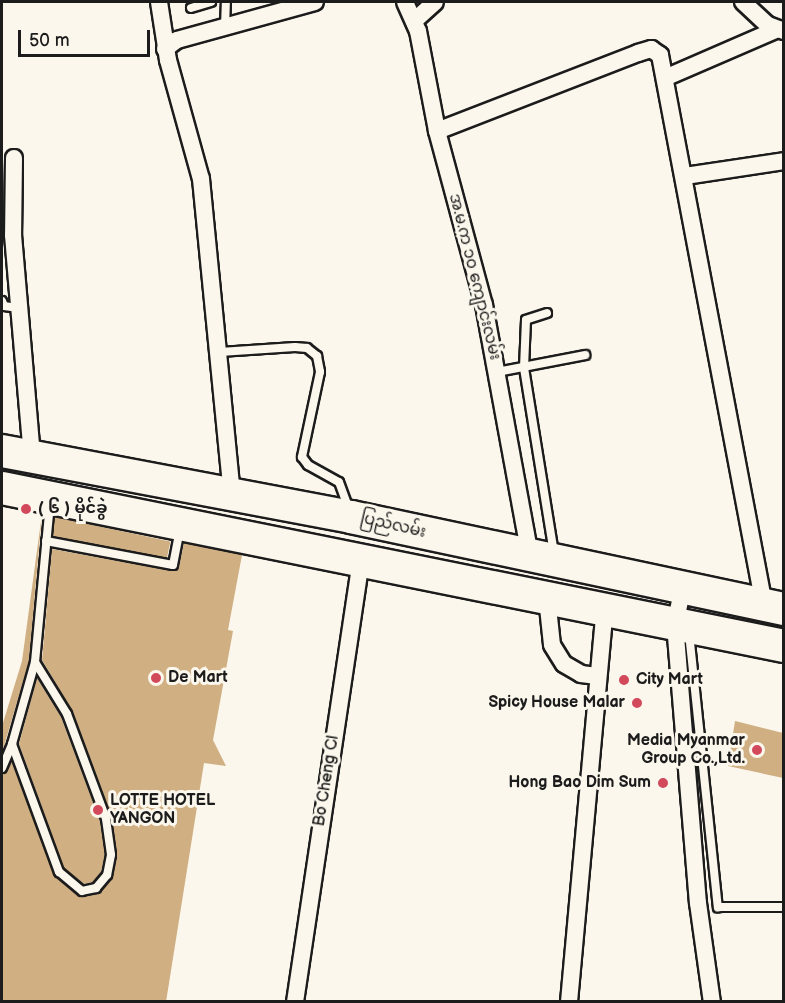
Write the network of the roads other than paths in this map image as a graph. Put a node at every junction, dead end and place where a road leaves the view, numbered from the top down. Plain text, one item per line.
1 (159, 2) edge
2 (211, 2) edge
3 (226, 2) edge
4 (315, 2) edge
5 (405, 2) edge
6 (435, 2) edge
7 (743, 2) edge
8 (190, 8) dead end
9 (414, 21) junction
10 (225, 27) junction
11 (781, 30) edge
12 (165, 49) junction
13 (667, 76) junction
14 (437, 131) junction
15 (14, 158) dead end
16 (783, 161) edge
17 (685, 176) junction
18 (2, 301) edge
19 (20, 308) junction
20 (546, 314) dead end
21 (220, 352) junction
22 (585, 355) dead end
23 (524, 368) junction
24 (497, 372) junction
25 (2, 451) edge
26 (44, 459) junction
27 (2, 488) edge
28 (232, 495) junction
29 (51, 497) junction
30 (351, 517) junction
31 (181, 525) junction
32 (46, 541) junction
33 (543, 558) junction
34 (361, 560) junction
35 (683, 587) junction
36 (535, 595) junction
37 (774, 607) edge
38 (605, 610) junction
39 (682, 625) junction
40 (783, 646) edge
41 (35, 663) junction
42 (597, 676) junction
43 (12, 744) junction
44 (2, 768) edge
45 (783, 907) edge
46 (295, 1002) edge
47 (569, 1002) edge
48 (712, 1002) edge

1 - 12 street
2 - 8 lane
3 - 10 lane
4 - 10 street
5 - 9 street, အ.မ.က ၁၀ ကျောင်းလမ်း
6 - 9 street
7 - 11 street
9 - 14 street, အ.မ.က ၁၀ ကျောင်းလမ်း
10 - 12 street
11 - 13 street
12 - 21 street
13 - 14 street
13 - 17 street
14 - 24 street, အ.မ.က ၁၀ ကျောင်းလမ်း
15 - 19 street
16 - 17 street
17 - 37 street
18 - 19 lane
19 - 26 street
20 - 23 lane
21 - 28 street
21 - 30 lane
22 - 23 lane
23 - 24 lane
23 - 33 lane
24 - 33 street, အ.မ.က ၁၀ ကျောင်းလမ်း
25 - 26 highway, ပြည်လမ်း
26 - 28 highway, ပြည်လမ်း
26 - 29 highway
27 - 29 highway
28 - 30 highway, ပြည်လမ်း
29 - 31 highway
29 - 32 lane
30 - 33 highway, ပြည်လမ်း
31 - 32 lane
31 - 34 highway
32 - 41 lane
33 - 35 highway, ပြည်လမ်း
33 - 36 highway
34 - 36 highway
34 - 46 street, Bo Cheng Cl
35 - 37 highway, ပြည်လမ်း
35 - 39 street
36 - 38 highway
36 - 42 street
38 - 39 highway
38 - 42 street
39 - 40 highway
39 - 45 lane
39 - 48 street
41 - 43 lane
41 - 43 lane
42 - 47 street
43 - 44 lane

